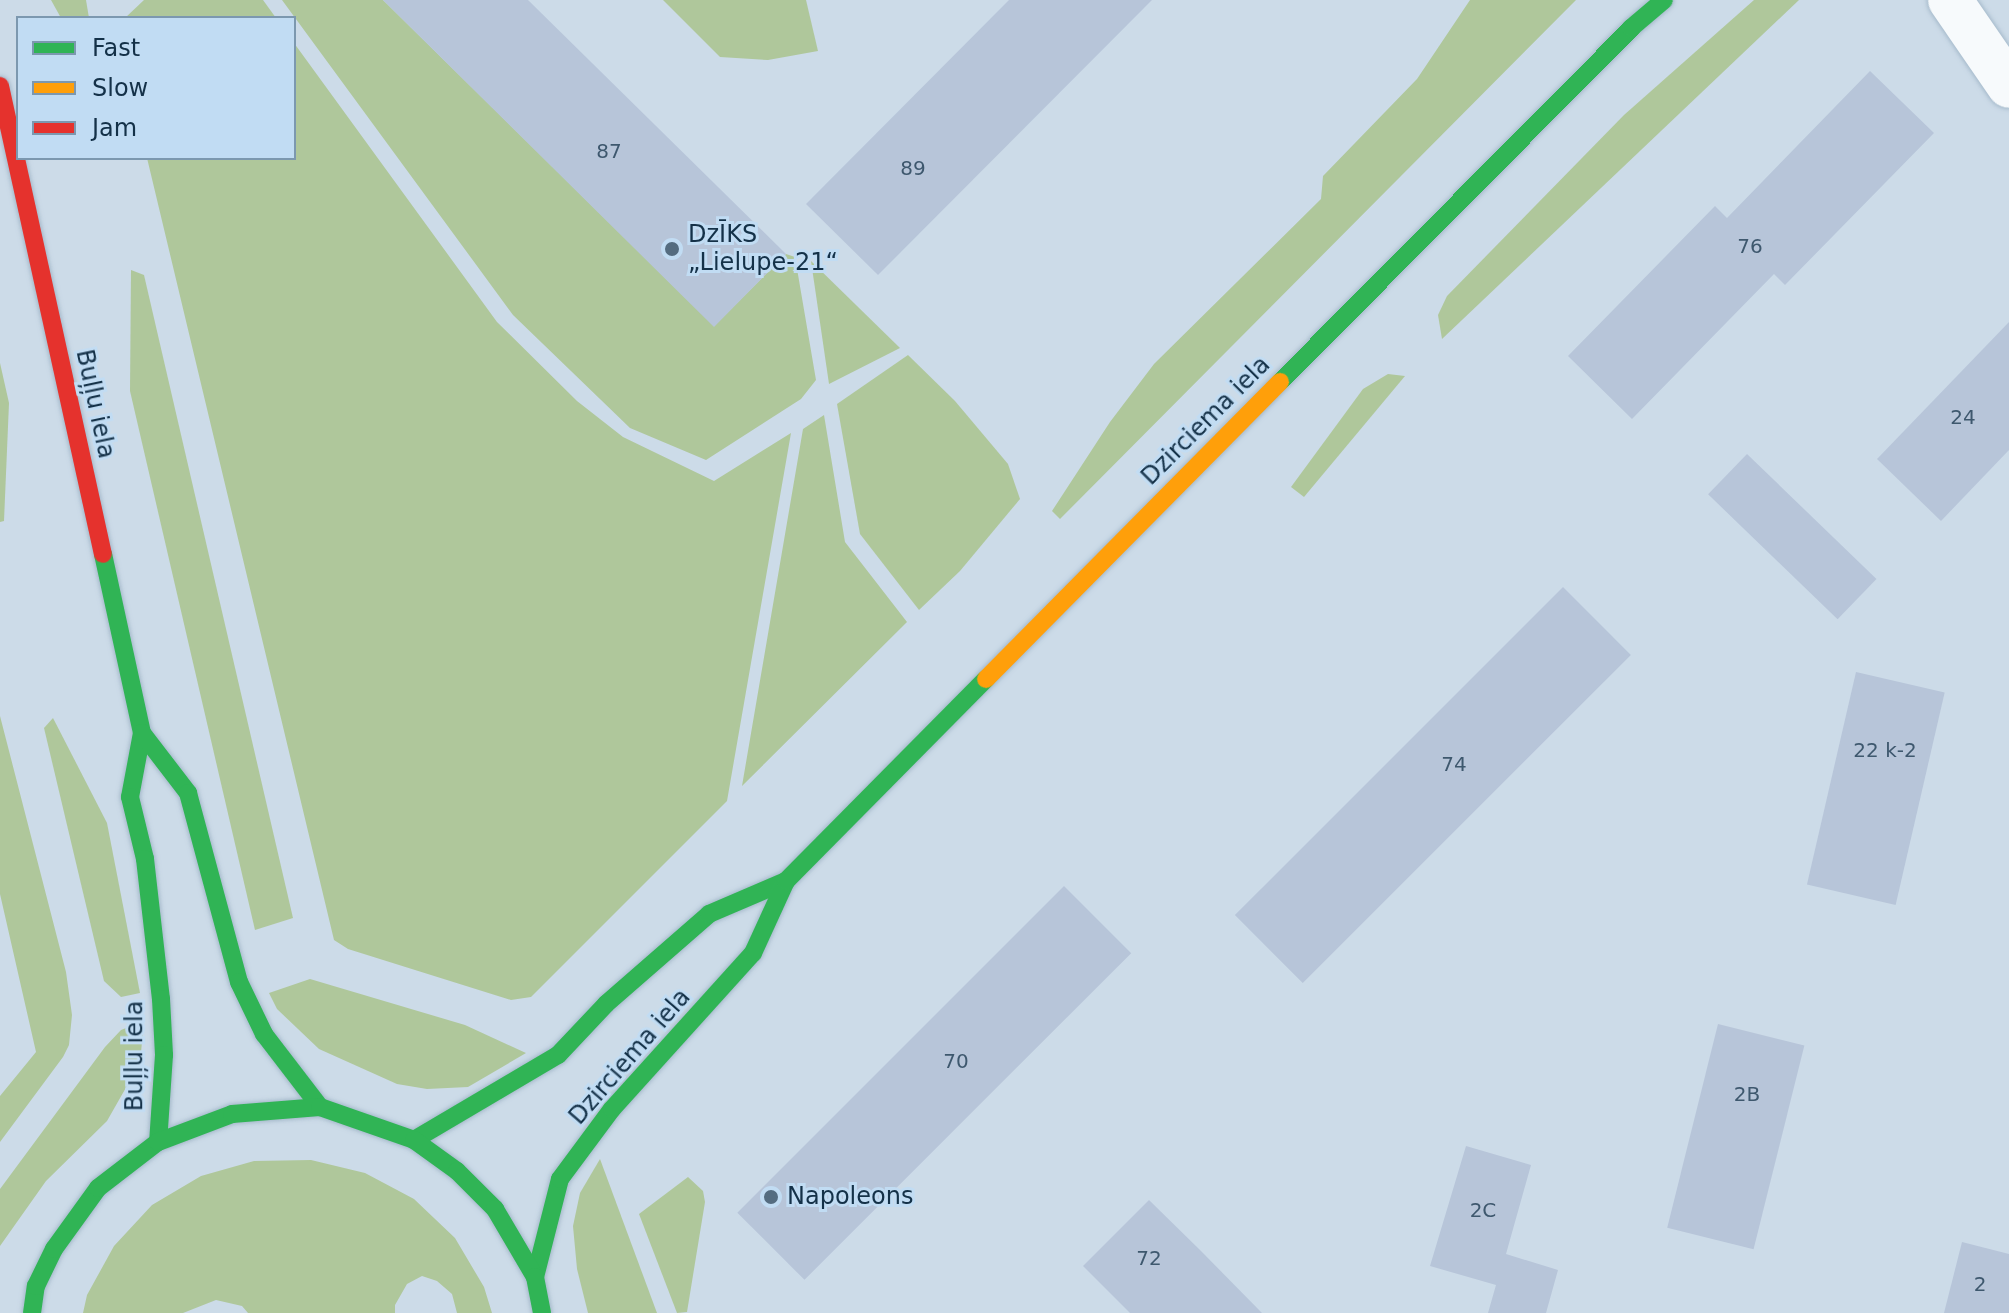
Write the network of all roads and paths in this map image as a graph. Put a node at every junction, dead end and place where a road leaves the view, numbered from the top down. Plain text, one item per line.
1 (1664, 0) edge
2 (1950, 0) edge
3 (0, 86) edge
4 (2009, 86) edge
5 (16, 159) edge
6 (16, 160) edge
7 (142, 733) junction
8 (786, 881) junction
9 (320, 1107) junction
10 (414, 1140) junction
11 (158, 1142) junction
12 (535, 1277) junction
13 (25, 1308) edge
14 (542, 1313) edge

1 - 8 street, Dzirciema iela
2 - 4 street
3 - 5 street, Buļļu iela
6 - 7 street, Buļļu iela
7 - 9 street, Buļļu iela
7 - 11 street, Buļļu iela
8 - 10 street, Dzirciema iela
8 - 12 street, Dzirciema iela
9 - 10 street
9 - 11 street
10 - 12 street
11 - 13 street
12 - 14 street

